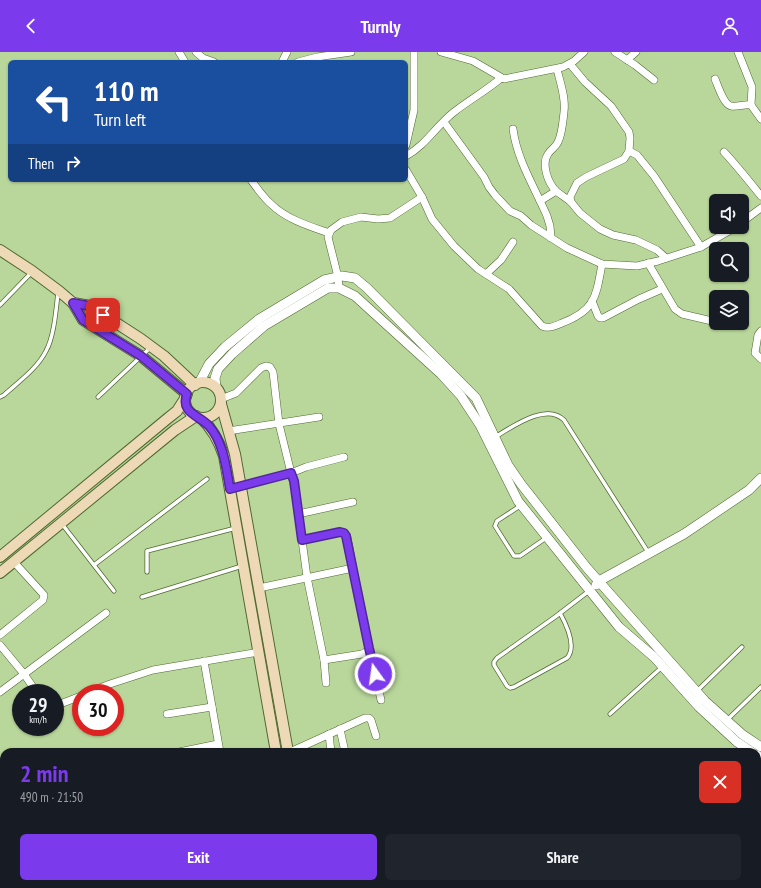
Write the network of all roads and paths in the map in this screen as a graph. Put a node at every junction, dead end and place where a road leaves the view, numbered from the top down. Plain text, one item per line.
1 (196, 52) edge
2 (351, 52) edge
3 (414, 52) edge
4 (441, 52) edge
5 (584, 52) edge
6 (615, 52) edge
7 (636, 52) edge
8 (738, 52) edge
9 (208, 60) edge
10 (306, 60) edge
11 (627, 60) junction
12 (570, 64) junction
13 (557, 69) junction
14 (501, 78) junction
15 (715, 79) dead end
16 (654, 80) dead end
17 (751, 105) junction
18 (761, 119) edge
19 (444, 122) junction
20 (513, 129) dead end
21 (408, 136) edge
22 (629, 150) junction
23 (724, 152) dead end
24 (408, 155) edge
25 (408, 173) edge
26 (253, 182) edge
27 (556, 191) junction
28 (761, 196) edge
29 (422, 197) junction
30 (540, 201) junction
31 (571, 202) junction
32 (761, 208) edge
33 (749, 217) edge
34 (724, 234) edge
35 (329, 238) junction
36 (551, 238) junction
37 (513, 242) dead end
38 (701, 247) junction
39 (0, 250) edge
40 (666, 258) junction
41 (648, 263) junction
42 (602, 264) junction
43 (32, 271) junction
44 (486, 274) junction
45 (338, 277) junction
46 (339, 288) junction
47 (662, 289) junction
48 (59, 291) junction
49 (592, 301) junction
50 (73, 303) junction
51 (0, 305) edge
52 (709, 320) edge
53 (761, 331) edge
54 (152, 346) junction
55 (141, 356) junction
56 (761, 359) edge
57 (197, 384) junction
58 (216, 387) junction
59 (186, 396) junction
60 (0, 397) edge
61 (98, 397) dead end
62 (221, 401) junction
63 (198, 417) junction
64 (320, 417) dead end
65 (279, 424) junction
66 (228, 431) junction
67 (494, 438) junction
68 (344, 457) dead end
69 (291, 473) junction
70 (761, 478) edge
71 (207, 479) dead end
72 (241, 486) junction
73 (230, 489) junction
74 (353, 502) dead end
75 (522, 504) junction
76 (298, 514) junction
77 (61, 523) junction
78 (237, 528) junction
79 (547, 537) junction
80 (302, 540) junction
81 (649, 553) junction
82 (0, 557) edge
83 (14, 562) junction
84 (94, 565) junction
85 (243, 565) junction
86 (353, 568) junction
87 (147, 572) dead end
88 (0, 573) edge
89 (307, 577) junction
90 (600, 581) junction
91 (259, 588) junction
92 (114, 591) dead end
93 (589, 591) junction
94 (142, 597) dead end
95 (106, 613) dead end
96 (560, 613) junction
97 (0, 635) edge
98 (0, 645) edge
99 (742, 647) dead end
100 (369, 648) junction
101 (259, 652) junction
102 (324, 660) junction
103 (204, 661) junction
104 (662, 667) junction
105 (24, 674) junction
106 (326, 683) dead end
107 (31, 684) edge
108 (110, 684) edge
109 (761, 687) edge
110 (0, 692) edge
111 (697, 692) junction
112 (381, 700) dead end
113 (212, 707) junction
114 (167, 714) dead end
115 (610, 714) dead end
116 (727, 720) junction
117 (340, 729) junction
118 (329, 734) junction
119 (376, 736) dead end
120 (218, 744) junction
121 (761, 746) edge
122 (198, 748) edge
123 (219, 748) edge
124 (275, 748) edge
125 (288, 748) edge
126 (298, 748) edge
127 (331, 748) edge
128 (344, 748) edge
129 (746, 748) edge

1 - 9 street
2 - 10 street
3 - 21 street
4 - 14 street
5 - 12 street
6 - 11 street
7 - 11 street
8 - 17 street
11 - 16 street
12 - 13 street
12 - 22 street
13 - 14 street
13 - 27 street
14 - 19 street
15 - 17 street
17 - 18 street
19 - 24 street
19 - 36 street
20 - 30 street
22 - 31 street
22 - 38 street
23 - 28 street
25 - 29 street
26 - 35 street
27 - 30 street
27 - 31 street
29 - 35 street
29 - 44 street
30 - 36 street
31 - 40 street
32 - 33 street
34 - 38 street
35 - 45 street
36 - 42 street
37 - 44 street
38 - 40 street
39 - 43 main road
40 - 41 street
41 - 42 street
41 - 47 street
42 - 49 street
43 - 48 main road
43 - 51 lane
44 - 49 street
45 - 46 street
45 - 57 street
45 - 67 street
46 - 58 street
46 - 75 street
47 - 49 street
47 - 52 street
48 - 50 main road
48 - 60 lane
50 - 54 main road
50 - 55 main road
53 - 56 street
54 - 55 lane
54 - 57 main road
55 - 59 main road
55 - 61 lane
57 - 58 main road
57 - 59 main road
58 - 62 main road
59 - 63 main road
59 - 82 main road
62 - 63 main road
62 - 65 street
62 - 66 main road
63 - 73 main road
63 - 77 main road
64 - 65 street
65 - 66 street
65 - 69 street
66 - 72 main road
67 - 81 lane
67 - 90 street
68 - 69 street
69 - 72 street
69 - 76 street
70 - 81 street
71 - 84 lane
72 - 73 street
72 - 91 main road
73 - 78 main road
74 - 76 street
75 - 79 street
75 - 79 lane
76 - 80 street
77 - 83 main road
77 - 84 lane
78 - 85 main road
78 - 87 lane
79 - 93 street
80 - 86 street
80 - 89 street
81 - 90 street
83 - 88 main road
83 - 97 street
84 - 92 lane
85 - 94 lane
85 - 101 main road
86 - 89 street
86 - 100 street
89 - 91 street
89 - 102 street
90 - 93 street
90 - 111 street
91 - 125 main road
93 - 96 lane
93 - 104 street
95 - 105 street
96 - 96 lane
98 - 105 street
99 - 111 lane
100 - 102 street
100 - 112 street
101 - 103 street
101 - 124 main road
102 - 106 street
103 - 108 street
103 - 113 street
104 - 115 lane
104 - 129 street
105 - 107 street
105 - 110 street
109 - 116 lane
111 - 116 street
113 - 114 street
113 - 120 street
116 - 121 street
117 - 118 street
117 - 119 street
117 - 128 street
118 - 126 street
118 - 127 street
120 - 122 street
120 - 123 street

